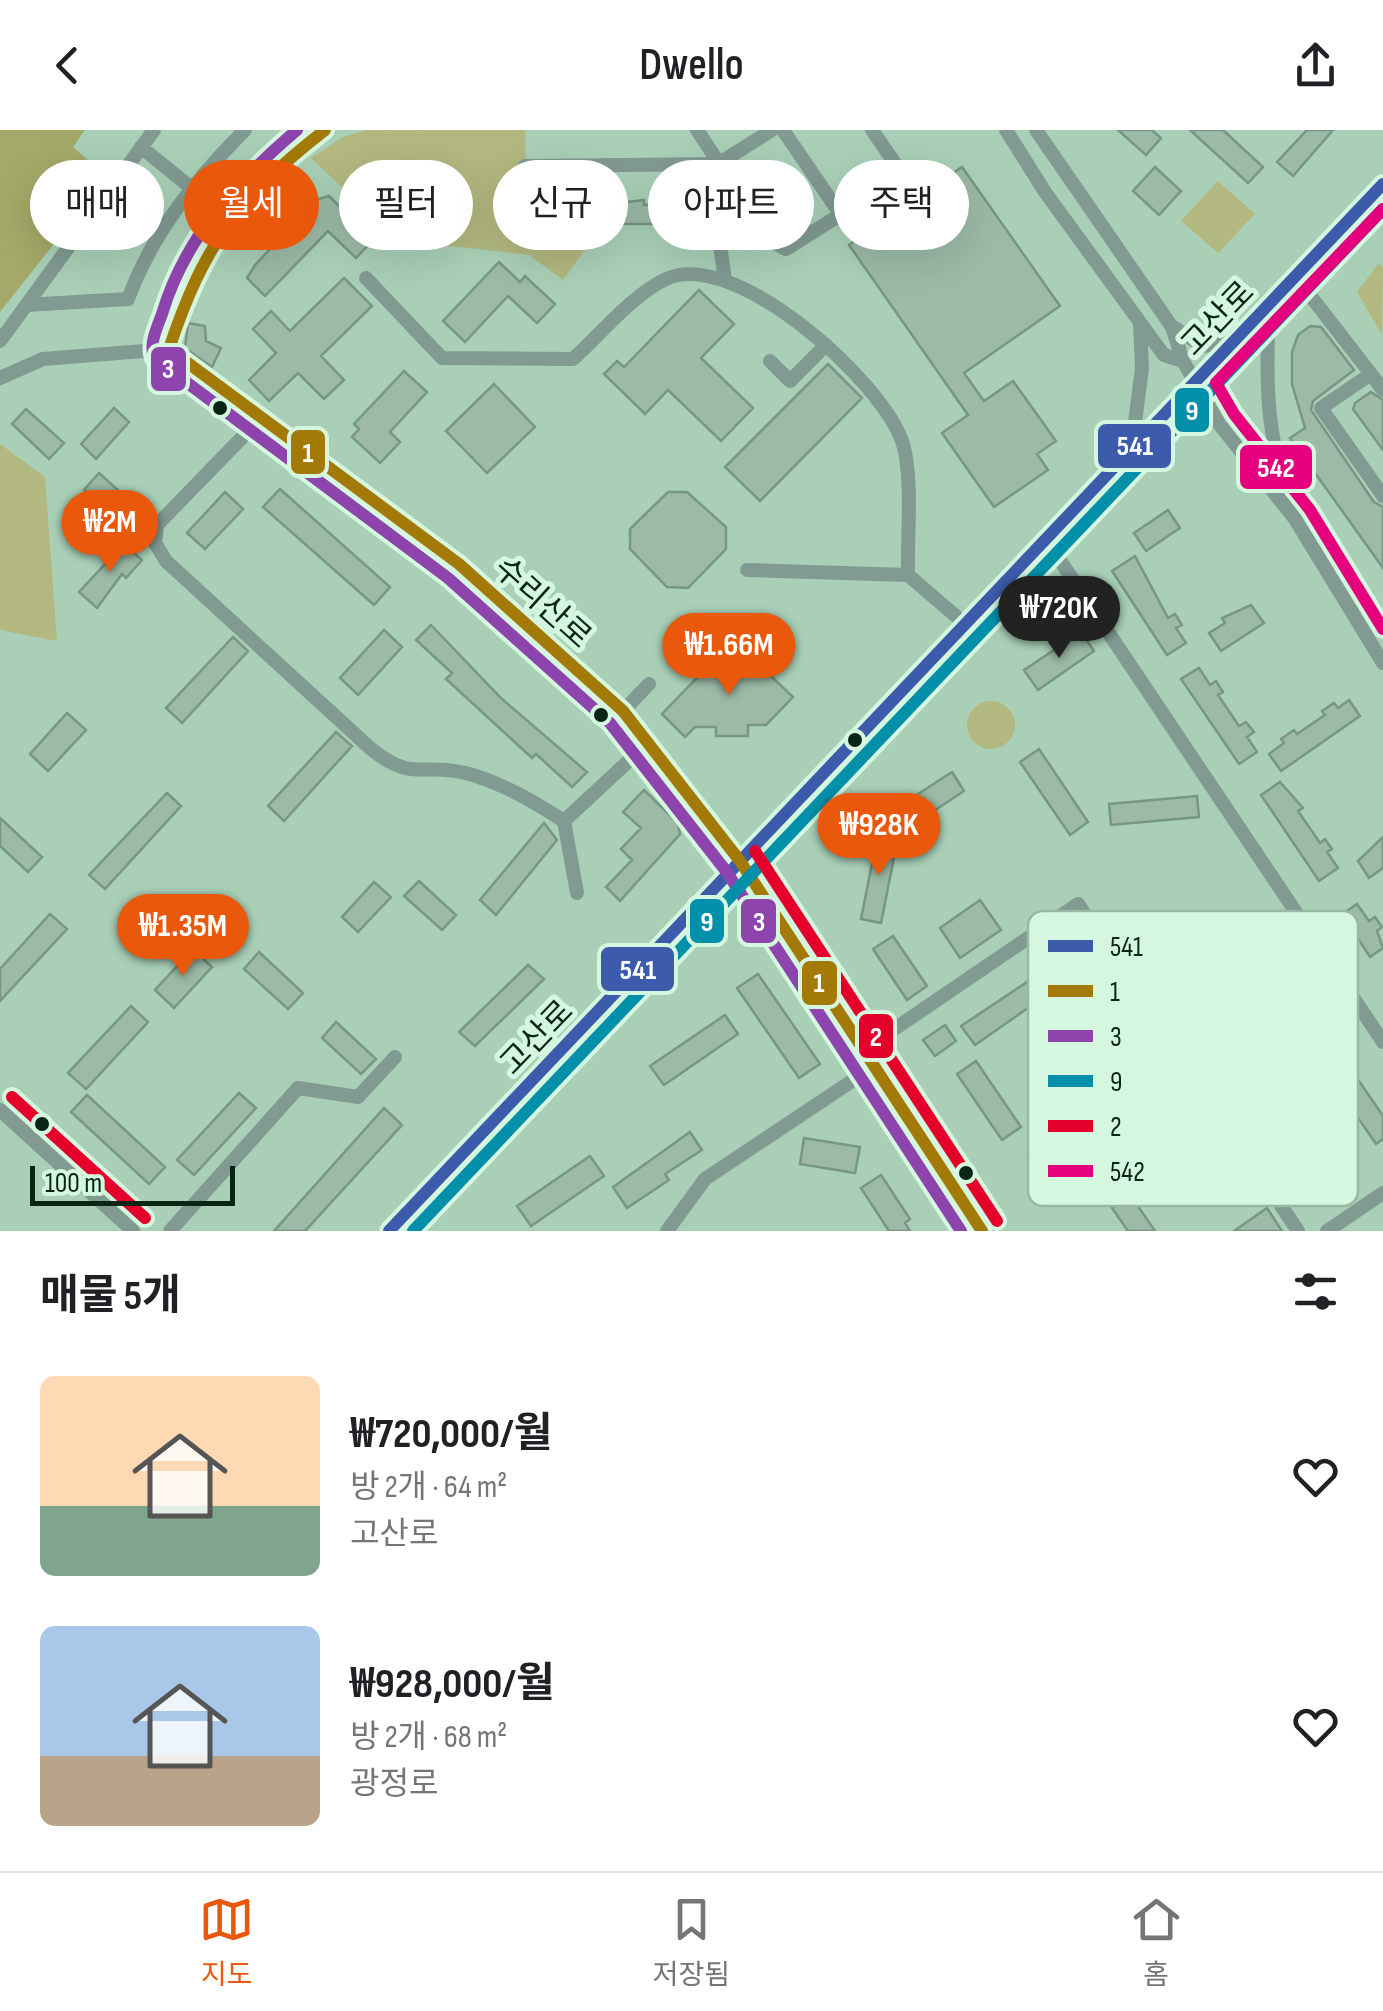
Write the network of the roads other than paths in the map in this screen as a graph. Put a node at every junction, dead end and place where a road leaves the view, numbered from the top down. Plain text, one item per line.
1 (154, 130) edge
2 (245, 130) edge
3 (325, 130) edge
4 (697, 130) edge
5 (772, 130) edge
6 (783, 130) edge
7 (872, 130) edge
8 (1006, 130) edge
9 (1036, 130) edge
10 (140, 147) junction
11 (216, 160) edge
12 (289, 160) edge
13 (716, 160) edge
14 (724, 160) edge
15 (893, 160) edge
16 (184, 181) edge
17 (1383, 184) edge
18 (184, 195) edge
19 (834, 204) edge
20 (212, 250) edge
21 (721, 250) edge
22 (1295, 276) junction
23 (366, 278) dead end
24 (725, 280) junction
25 (1269, 304) junction
26 (26, 306) junction
27 (1140, 322) junction
28 (1172, 327) junction
29 (0, 341) edge
30 (1233, 342) junction
31 (826, 345) junction
32 (169, 349) junction
33 (1183, 361) junction
34 (770, 362) dead end
35 (1372, 374) junction
36 (0, 378) edge
37 (1195, 380) junction
38 (1383, 390) edge
39 (261, 418) junction
40 (1131, 448) junction
41 (1383, 496) edge
42 (1295, 519) junction
43 (1045, 538) junction
44 (747, 570) dead end
45 (908, 575) junction
46 (965, 624) junction
47 (1383, 663) edge
48 (648, 684) dead end
49 (623, 711) junction
50 (648, 743) junction
51 (564, 821) junction
52 (740, 861) junction
53 (577, 892) dead end
54 (1295, 911) edge
55 (1028, 938) edge
56 (1358, 1005) edge
57 (1383, 1042) edge
58 (862, 1052) junction
59 (395, 1057) dead end
60 (873, 1068) junction
61 (0, 1110) edge
62 (1383, 1193) edge
63 (1281, 1206) edge
64 (178, 1228) edge
65 (133, 1231) edge
66 (389, 1231) edge
67 (667, 1231) edge
68 (982, 1231) edge
69 (1298, 1231) edge
70 (1327, 1231) edge

1 - 10 street
2 - 11 street
3 - 12 street
4 - 13 street
5 - 14 street
6 - 19 street
7 - 15 street
8 - 27 street
9 - 28 street
10 - 16 street
10 - 26 street
17 - 22 street, 고산로
18 - 26 street
20 - 32 street
21 - 24 street
22 - 25 street, 고산로
22 - 35 street
23 - 24 street
24 - 31 street
25 - 30 street, 고산로
25 - 42 street
26 - 29 street
27 - 33 street
27 - 40 street
28 - 30 street
28 - 33 street
30 - 37 street, 고산로
31 - 34 street
31 - 45 street
32 - 36 street
32 - 39 street, 수리산로
33 - 37 street
35 - 38 street
35 - 41 street
37 - 40 street, 고산로
37 - 42 street
39 - 49 street, 수리산로
39 - 51 street
40 - 43 street, 고산로
42 - 47 street
43 - 46 street, 고산로
43 - 54 street
44 - 45 street
45 - 46 street
46 - 52 street, 고산로
48 - 49 street
49 - 50 street, 수리산로
50 - 51 street
50 - 52 street, 수리산로
51 - 53 street
52 - 58 street, 수리산로
52 - 66 street, 고산로
55 - 58 street
56 - 57 street
58 - 60 street, 수리산로
59 - 64 street
60 - 67 street
60 - 68 street, 수리산로
61 - 65 street
62 - 70 street
63 - 69 street

